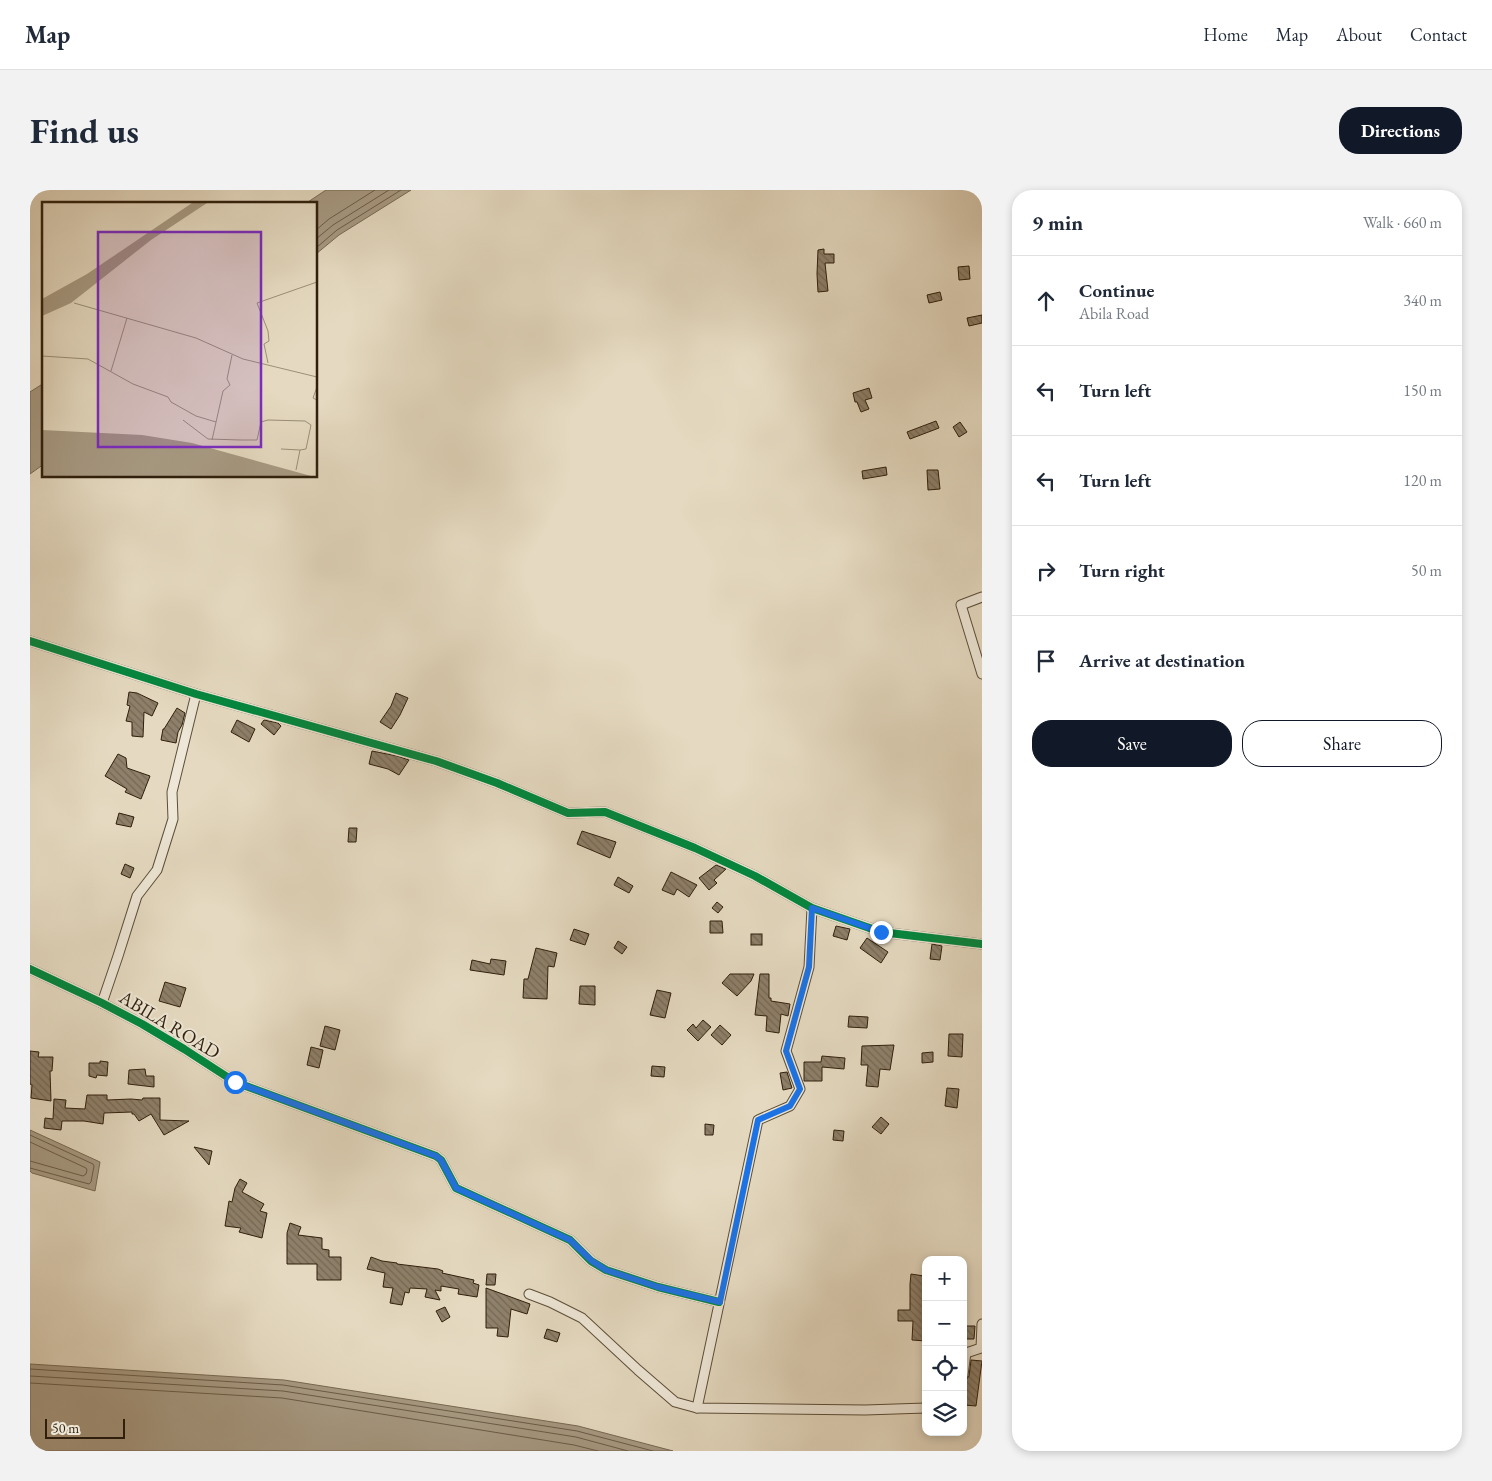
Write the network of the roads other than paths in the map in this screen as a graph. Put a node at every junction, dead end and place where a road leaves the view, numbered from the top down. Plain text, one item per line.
1 (982, 597) edge
2 (30, 641) edge
3 (982, 674) edge
4 (196, 694) junction
5 (812, 908) junction
6 (982, 944) edge
7 (30, 969) edge
8 (102, 1002) junction
9 (529, 1294) dead end
10 (720, 1302) junction
11 (982, 1324) edge
12 (967, 1353) edge
13 (697, 1408) junction
14 (922, 1408) edge

1 - 3 street
2 - 4 street
4 - 5 street
4 - 8 street
5 - 6 street
5 - 10 street
7 - 8 street, ABILA ROAD
8 - 10 street, ABILA ROAD
9 - 13 street
10 - 13 street
11 - 12 street
13 - 14 street

